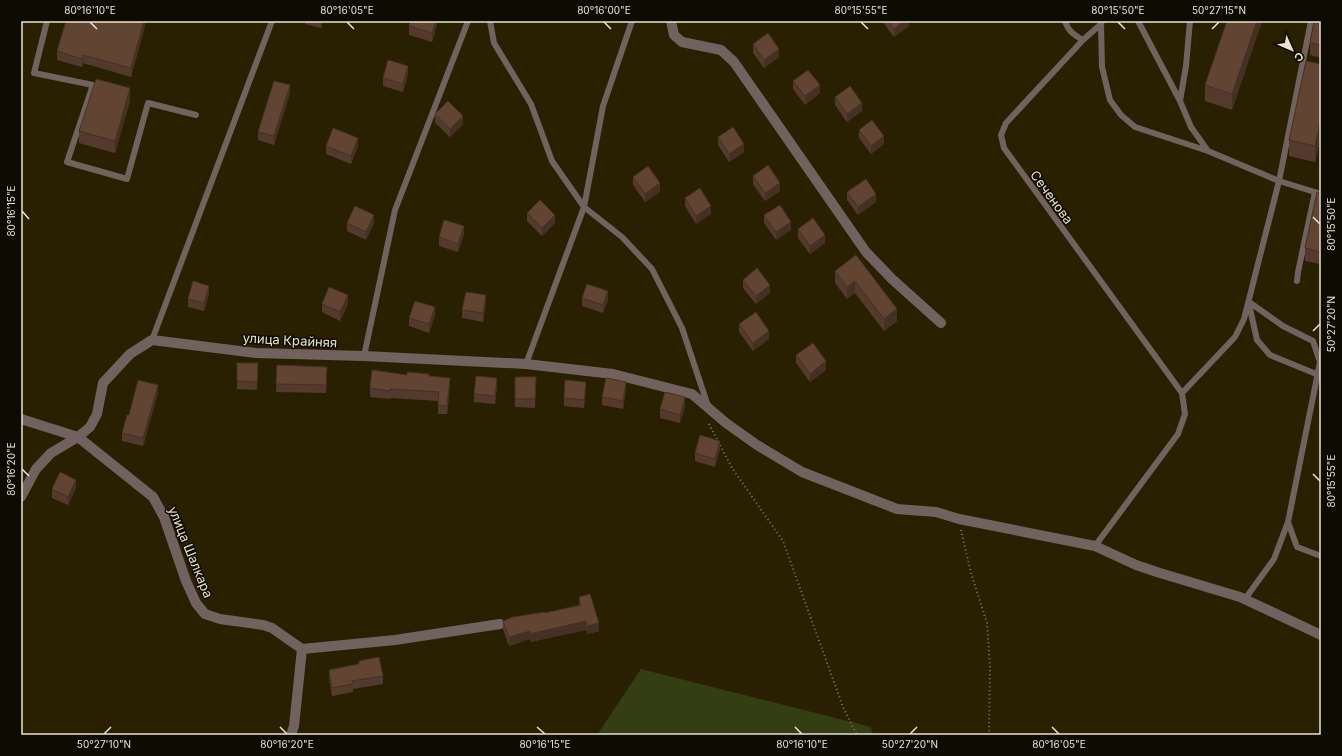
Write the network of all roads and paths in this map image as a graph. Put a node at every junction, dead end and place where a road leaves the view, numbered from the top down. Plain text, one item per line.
1 (46, 21) edge
2 (272, 21) edge
3 (468, 21) edge
4 (490, 21) edge
5 (632, 21) edge
6 (671, 21) edge
7 (1065, 21) edge
8 (1138, 21) edge
9 (1190, 21) edge
10 (1311, 21) edge
11 (1102, 22) edge
12 (1083, 40) junction
13 (1180, 101) junction
14 (196, 115) dead end
15 (1208, 151) junction
16 (1279, 181) junction
17 (1318, 193) edge
18 (584, 206) junction
19 (1297, 281) dead end
20 (1248, 302) junction
21 (941, 323) dead end
22 (152, 340) junction
23 (364, 356) junction
24 (526, 364) junction
25 (1319, 376) edge
26 (1182, 393) junction
27 (708, 406) junction
28 (706, 418) dead end
29 (21, 419) edge
30 (78, 437) junction
31 (21, 497) edge
32 (959, 519) junction
33 (1288, 522) junction
34 (1095, 546) junction
35 (1321, 556) edge
36 (1245, 599) junction
37 (500, 624) dead end
38 (1321, 635) edge
39 (302, 649) junction
40 (294, 732) edge
41 (857, 735) edge
42 (989, 735) edge

1 - 14 lane
2 - 22 lane
3 - 23 lane
4 - 18 lane
5 - 18 lane
6 - 21 street
7 - 12 lane
8 - 13 lane
9 - 13 lane
10 - 16 lane
11 - 12 lane, Сеченова
11 - 15 lane
12 - 26 lane, Сеченова
13 - 15 lane
15 - 16 lane
16 - 17 lane
16 - 20 lane
17 - 19 lane
18 - 24 lane
18 - 27 lane
20 - 25 lane
20 - 25 lane
20 - 26 lane
22 - 23 street, улица Крайняя
22 - 30 street
23 - 24 street, улица Крайняя
24 - 27 street, улица Крайняя
25 - 33 lane
26 - 34 lane
27 - 32 street, улица Крайняя
28 - 41 path
29 - 30 street
30 - 31 street
30 - 39 street, улица Шалкара
32 - 34 street, улица Крайняя
32 - 42 path
33 - 35 lane
33 - 36 lane
34 - 36 street, улица Крайняя
36 - 38 street, улица Крайняя
37 - 39 street
39 - 40 street

